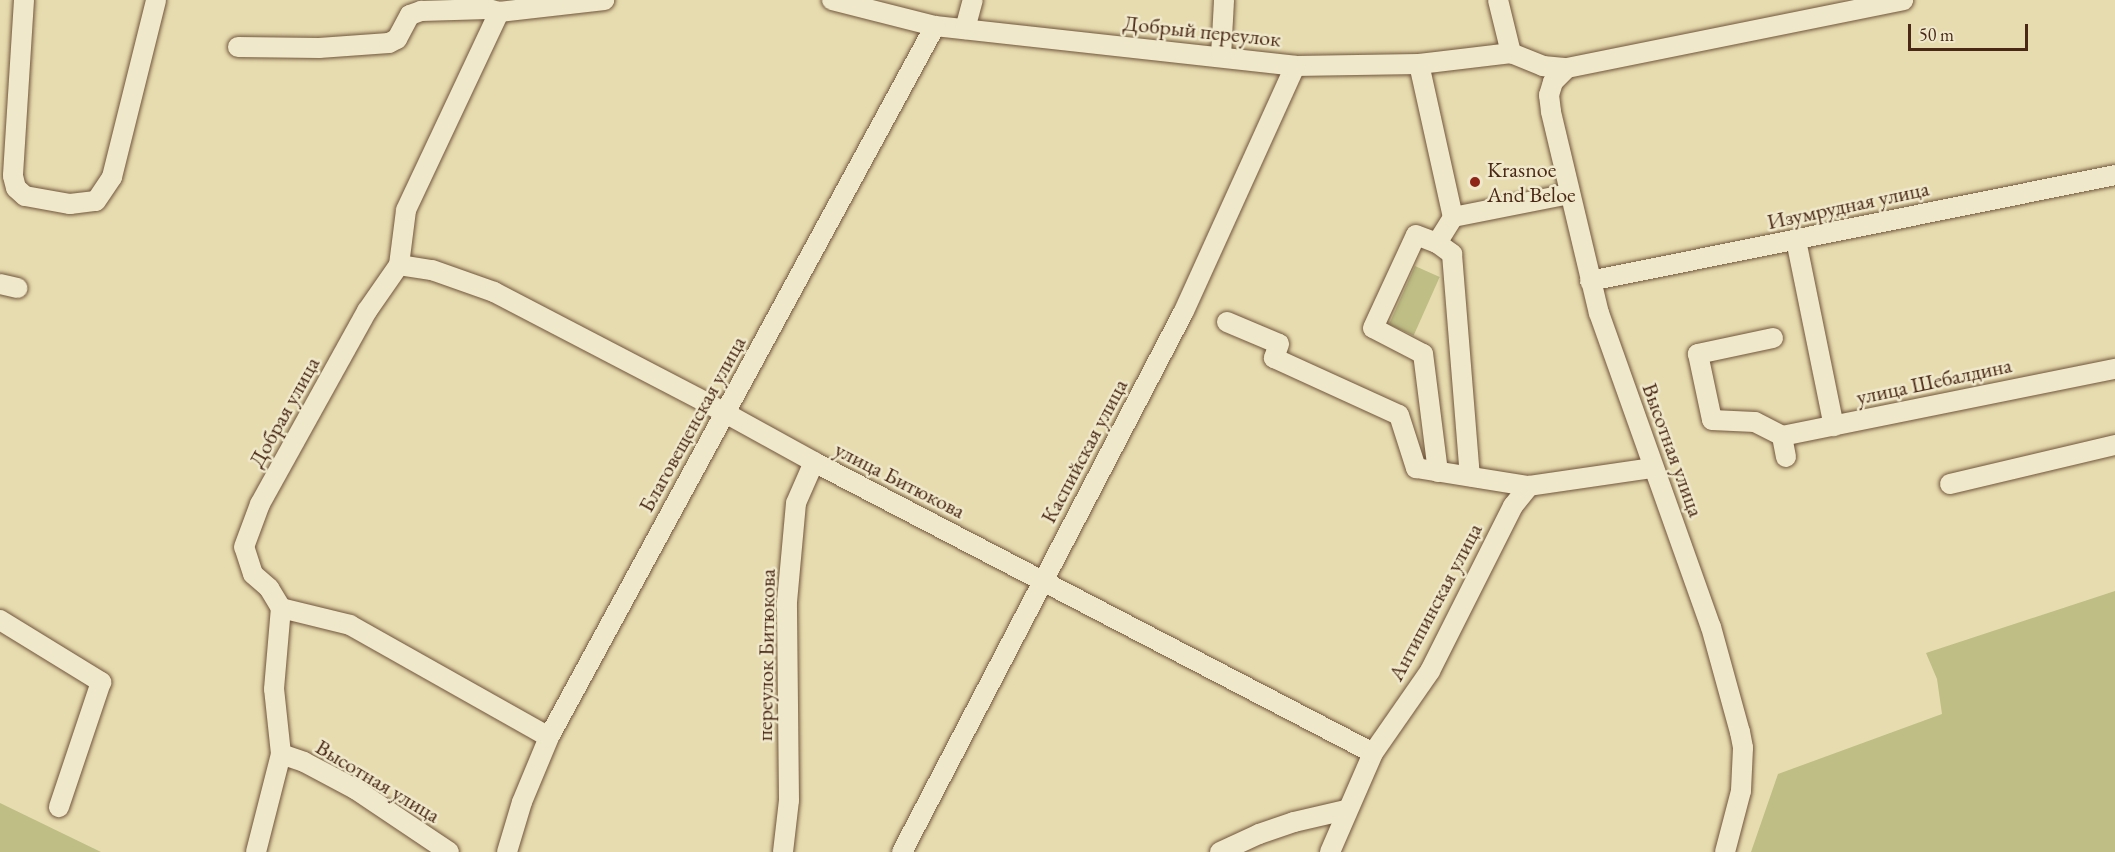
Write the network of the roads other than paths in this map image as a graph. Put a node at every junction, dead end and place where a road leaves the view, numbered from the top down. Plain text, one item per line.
1 (24, 0) edge
2 (156, 0) edge
3 (604, 0) edge
4 (832, 0) edge
5 (973, 0) edge
6 (1224, 0) edge
7 (1498, 0) edge
8 (1903, 0) edge
9 (499, 12) junction
10 (935, 26) junction
11 (965, 29) junction
12 (238, 46) dead end
13 (1510, 53) junction
14 (1221, 56) junction
15 (1419, 64) junction
16 (1295, 66) junction
17 (1567, 68) junction
18 (2115, 175) edge
19 (1569, 194) junction
20 (1453, 217) junction
21 (1796, 240) junction
22 (1437, 243) junction
23 (399, 265) junction
24 (1590, 280) junction
25 (1227, 322) dead end
26 (1773, 338) dead end
27 (2115, 369) edge
28 (726, 414) junction
29 (1834, 426) junction
30 (1782, 436) junction
31 (2115, 445) edge
32 (1786, 457) dead end
33 (814, 462) junction
34 (1652, 468) junction
35 (1438, 472) junction
36 (1470, 476) junction
37 (1950, 484) dead end
38 (1529, 486) junction
39 (1043, 580) junction
40 (281, 608) junction
41 (0, 620) edge
42 (549, 736) junction
43 (1373, 753) junction
44 (281, 754) junction
45 (59, 807) dead end
46 (1346, 810) junction
47 (256, 852) edge
48 (450, 852) edge
49 (507, 852) edge
50 (783, 852) edge
51 (902, 852) edge
52 (1220, 852) edge
53 (1330, 852) edge
54 (1725, 852) edge

1 - 2 street
3 - 9 street
4 - 10 street, Добрый переулок
5 - 11 street
6 - 14 street
7 - 13 street
8 - 17 street, Добрый переулок
9 - 12 street
9 - 23 street, Добрая улица
10 - 11 street, Добрый переулок
10 - 28 street, Благовещенская улица
11 - 14 street, Добрый переулок
13 - 15 street, Добрый переулок
13 - 17 street, Добрый переулок
14 - 16 street, Добрый переулок
15 - 16 street, Добрый переулок
15 - 20 street
16 - 39 street, Каспийская улица
17 - 19 street, Высотная улица
18 - 21 street, Изумрудная улица
19 - 20 street
19 - 24 street, Высотная улица
20 - 22 street
21 - 24 street, Изумрудная улица
21 - 29 street
22 - 35 street
22 - 36 street
23 - 28 street, улица Битюкова
23 - 40 street, Добрая улица
24 - 34 street, Высотная улица
25 - 35 street
26 - 30 street
27 - 29 street, улица Шебалдина
28 - 33 street, улица Битюкова
28 - 42 street, Благовещенская улица
29 - 30 street, улица Шебалдина
30 - 32 street
31 - 37 street
33 - 39 street, улица Битюкова
33 - 50 street, переулок Битюкова
34 - 38 street
34 - 54 street, Высотная улица
35 - 36 street
36 - 38 street
38 - 43 street, Антипинская улица
39 - 43 street, улица Битюкова
39 - 51 street, Каспийская улица
40 - 42 street
40 - 44 street
41 - 45 street
42 - 49 street, Благовещенская улица
43 - 46 street, Антипинская улица
44 - 47 street
44 - 48 street, Высотная улица
46 - 52 street
46 - 53 street, Антипинская улица

